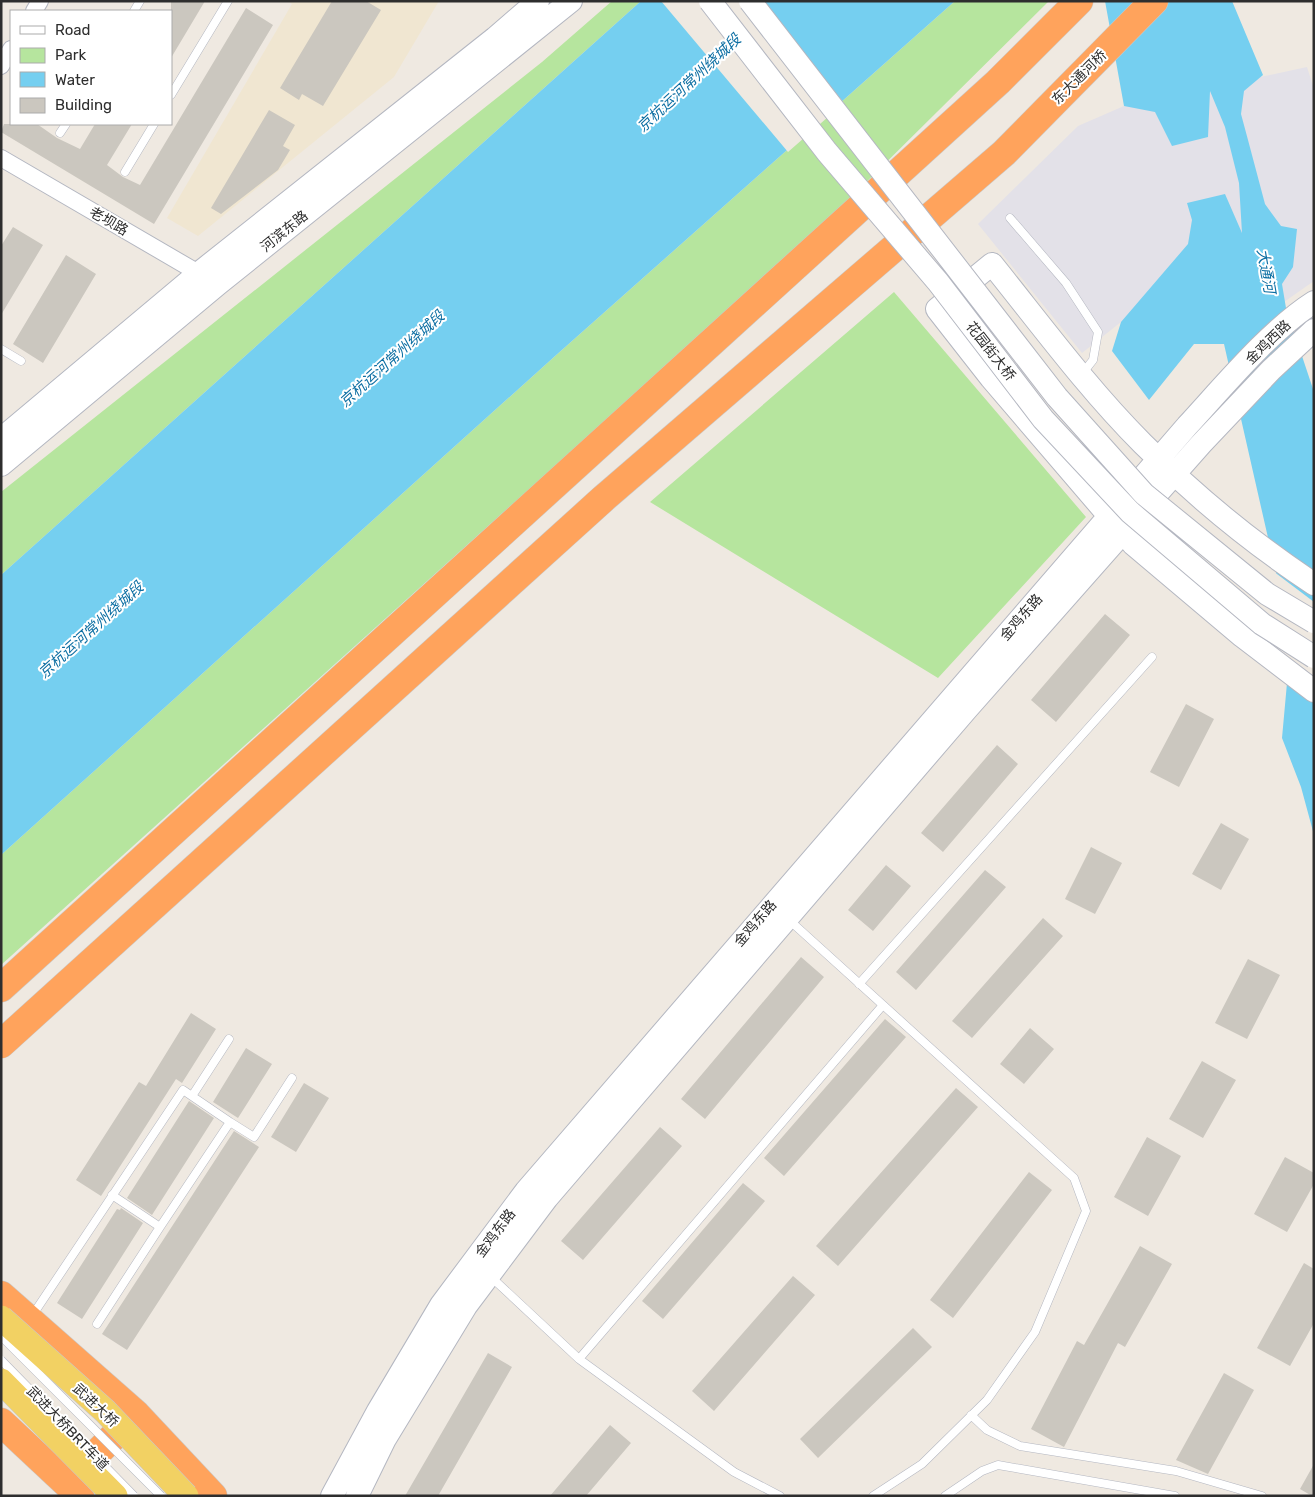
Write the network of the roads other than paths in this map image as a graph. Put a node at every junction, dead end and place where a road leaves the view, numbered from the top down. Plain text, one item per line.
1 (228, 1) edge
2 (538, 1) edge
3 (572, 1) edge
4 (710, 1) edge
5 (750, 1) edge
6 (1079, 1) edge
7 (1154, 1) edge
8 (10, 51) edge
9 (1, 66) edge
10 (172, 93) edge
11 (65, 125) edge
12 (153, 125) edge
13 (60, 133) dead end
14 (1, 158) edge
15 (125, 172) dead end
16 (1010, 218) dead end
17 (208, 278) junction
18 (1307, 306) edge
19 (1313, 331) edge
20 (1, 349) edge
21 (21, 361) dead end
22 (1081, 375) junction
23 (1225, 385) joint
24 (1234, 408) joint
25 (1, 439) edge
26 (1, 465) edge
27 (1166, 466) junction
28 (1116, 525) junction
29 (1314, 584) edge
30 (1314, 622) edge
31 (1152, 657) dead end
32 (1314, 657) edge
33 (1314, 691) edge
34 (779, 912) junction
35 (859, 984) junction
36 (1, 988) edge
37 (883, 1005) junction
38 (229, 1039) dead end
39 (1, 1044) edge
40 (292, 1078) dead end
41 (192, 1096) junction
42 (230, 1122) junction
43 (112, 1195) junction
44 (160, 1227) junction
45 (481, 1268) junction
46 (1, 1296) edge
47 (1, 1318) edge
48 (29, 1320) junction
49 (97, 1324) dead end
50 (1, 1336) edge
51 (579, 1359) junction
52 (1, 1360) edge
53 (1, 1380) edge
54 (136, 1414) junction
55 (971, 1415) junction
56 (1, 1422) edge
57 (74, 1489) edge
58 (115, 1496) edge
59 (134, 1496) edge
60 (161, 1496) edge
61 (186, 1496) edge
62 (213, 1496) edge
63 (332, 1496) edge
64 (357, 1496) edge
65 (780, 1496) edge
66 (873, 1496) edge
67 (945, 1496) edge
68 (1175, 1496) edge
69 (1262, 1496) edge

1 - 10 lane
2 - 17 main road, 河滨东路
3 - 17 main road, 河滨东路
4 - 32 main road, 花园街大桥, bridge
5 - 30 main road, 花园街大桥, bridge
6 - 36 highway
7 - 39 highway, 东大通河桥
8 - 9 street
11 - 13 lane
12 - 15 lane
14 - 17 street, 老坝路
16 - 22 lane
17 - 25 main road, 河滨东路
17 - 26 main road, 河滨东路
18 - 23 main road, 金鸡西路
19 - 24 main road, 金鸡西路
20 - 21 lane
22 - 27 main road
22 - 28 main road
23 - 27 main road, 金鸡东路
24 - 27 main road, 金鸡东路
27 - 28 main road, 金鸡东路
27 - 29 main road
28 - 33 main road
28 - 34 main road, 金鸡东路
31 - 35 lane
34 - 35 lane
34 - 45 main road, 金鸡东路
35 - 37 lane
37 - 51 lane
37 - 55 lane
38 - 41 lane
40 - 42 lane
41 - 42 lane
41 - 43 lane
42 - 44 lane
43 - 44 lane
43 - 48 lane
44 - 49 lane
45 - 51 lane
45 - 63 main road, 金鸡东路
45 - 64 main road, 金鸡东路
46 - 48 highway
47 - 61 main road, 武进大桥, bridge
48 - 54 highway
50 - 60 lane, 武进大桥BRT车道, bridge
51 - 65 lane
52 - 59 lane, 武进大桥BRT车道, bridge
53 - 58 main road, bridge
54 - 57 highway
54 - 62 highway
55 - 66 lane
55 - 69 lane
56 - 57 highway
67 - 68 lane

